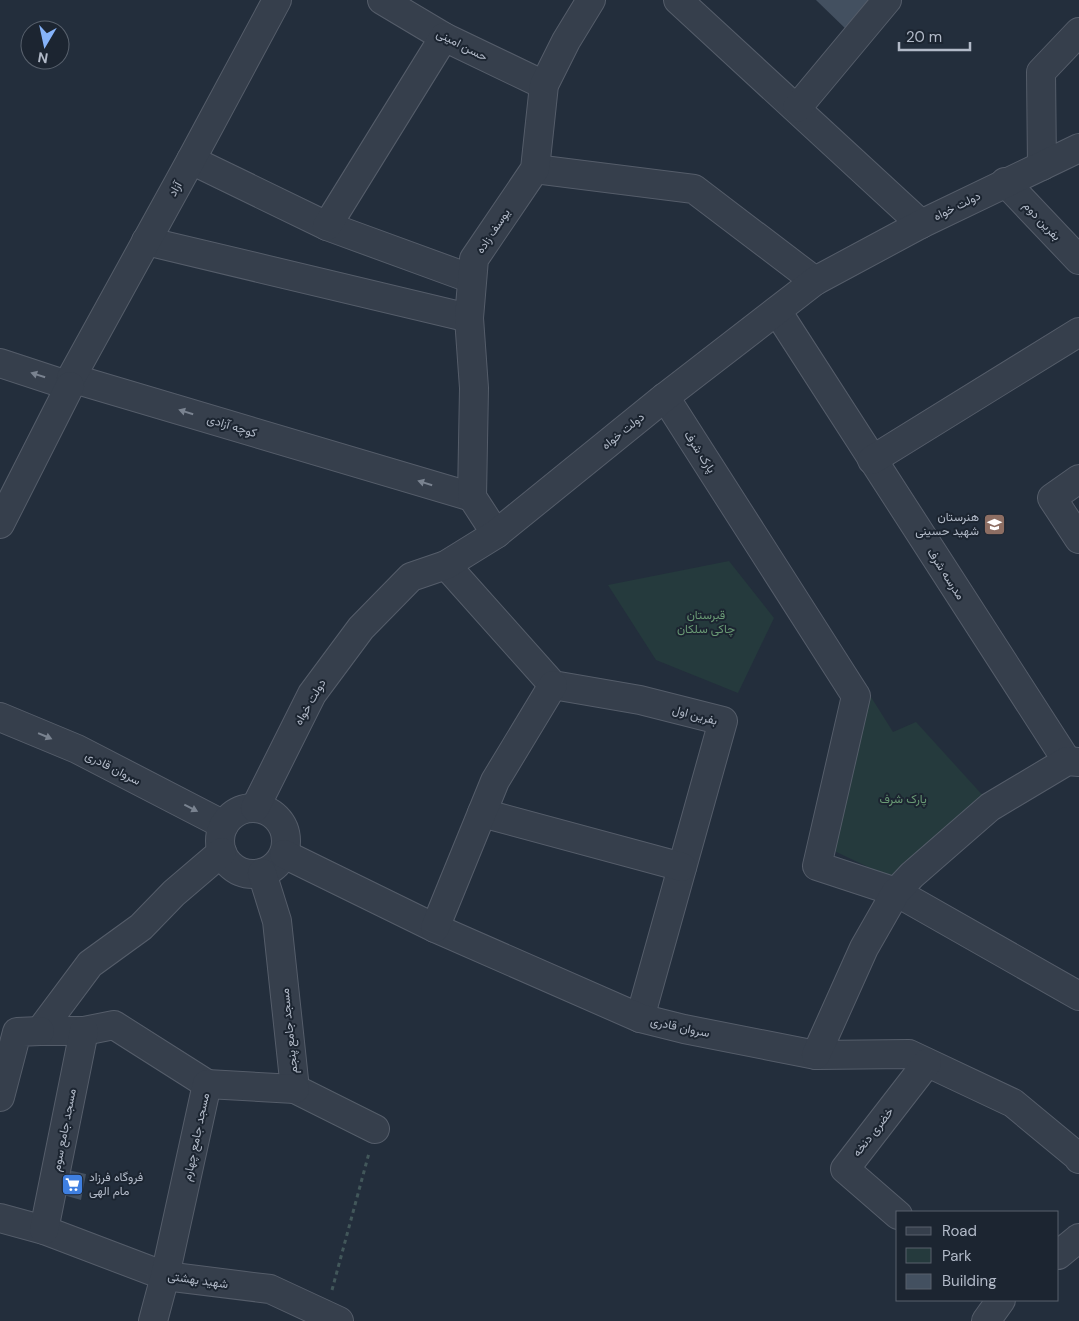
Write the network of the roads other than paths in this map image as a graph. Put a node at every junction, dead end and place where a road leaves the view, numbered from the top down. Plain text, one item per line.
1 (277, 0) edge
2 (382, 0) edge
3 (591, 0) edge
4 (678, 0) edge
5 (887, 0) edge
6 (1079, 32) edge
7 (444, 37) junction
8 (544, 85) junction
9 (797, 108) junction
10 (1079, 148) edge
11 (192, 160) junction
12 (1042, 166) junction
13 (535, 169) junction
14 (1005, 182) junction
15 (921, 224) junction
16 (327, 226) junction
17 (146, 241) junction
18 (1079, 260) edge
19 (472, 279) junction
20 (815, 281) junction
21 (777, 311) junction
22 (469, 318) junction
23 (1079, 332) edge
24 (0, 363) edge
25 (71, 382) junction
26 (665, 397) junction
27 (872, 460) junction
28 (1079, 479) edge
29 (472, 497) junction
30 (0, 524) edge
31 (496, 534) junction
32 (1079, 538) edge
33 (446, 566) junction
34 (553, 685) junction
35 (0, 718) edge
36 (1073, 761) edge
37 (255, 808) junction
38 (482, 813) junction
39 (224, 825) junction
40 (222, 852) junction
41 (284, 854) junction
42 (682, 867) junction
43 (262, 873) junction
44 (896, 892) junction
45 (435, 928) junction
46 (1079, 996) edge
47 (640, 1018) junction
48 (19, 1031) edge
49 (84, 1031) junction
50 (816, 1055) junction
51 (927, 1063) junction
52 (207, 1084) junction
53 (295, 1089) junction
54 (0, 1097) edge
55 (375, 1129) road end
56 (1073, 1144) edge
57 (896, 1213) edge
58 (0, 1218) edge
59 (44, 1230) junction
60 (1079, 1238) edge
61 (1059, 1254) edge
62 (166, 1276) junction
63 (332, 1318) edge
64 (153, 1321) edge

1 - 11 street, آزاد
2 - 7 street, حسن امینی
3 - 8 street, یوسف زاده
4 - 9 street
5 - 9 street
6 - 12 street
7 - 8 street, حسن امینی
7 - 16 street
8 - 13 street, یوسف زاده
9 - 15 street
10 - 12 street, دولت خواه
11 - 16 street
11 - 17 street, آزاد
12 - 14 street, دولت خواه
13 - 19 street, یوسف زاده
13 - 20 street
14 - 15 street, دولت خواه
14 - 18 street, بفرین دوم
15 - 20 street, دولت خواه
16 - 19 street
17 - 22 street
17 - 25 street, آزاد
19 - 22 street, یوسف زاده
20 - 21 street, دولت خواه
21 - 26 street, دولت خواه
21 - 27 street, مدرسه شرف
22 - 29 street, یوسف زاده
23 - 27 street
25 -> 24 street, کوچه آزادی
29 -> 25 street, کوچه آزادی
25 - 30 street, آزاد
26 - 31 street, دولت خواه
26 - 44 street, پارک شرف
27 - 36 street, مدرسه شرف
28 - 32 street
29 - 31 street
31 - 33 street, دولت خواه
33 - 34 street
33 - 37 street, دولت خواه
34 - 38 street
34 - 42 street, بفرین اول
35 -> 39 street, سروان قادری
36 - 44 street
37 - 39 street
37 - 41 street
38 - 42 street
38 - 45 street
39 - 40 street
40 - 43 street
40 - 48 street
41 - 43 street
41 - 45 street, سروان قادری
42 - 47 street, بفرین اول
43 - 53 street, مسجد جامع پنجم
44 - 46 street
44 - 50 street
45 - 47 street, سروان قادری
47 - 50 street, سروان قادری
48 - 49 street
48 - 54 street
49 - 52 street
49 - 59 street, مسجد جامع سوم
50 - 51 street, سروان قادری
51 - 56 street, سروان قادری
51 - 57 street, خضری دنخه
52 - 53 street, مسجد جامع چهارم
52 - 62 street, مسجد جامع چهارم
53 - 55 street, مسجد جامع پنجم
58 - 59 street, شهید بهشتی
59 - 62 street, شهید بهشتی
60 - 61 street
62 - 63 street, شهید بهشتی
62 - 64 street, مسجد جامع چهارم

